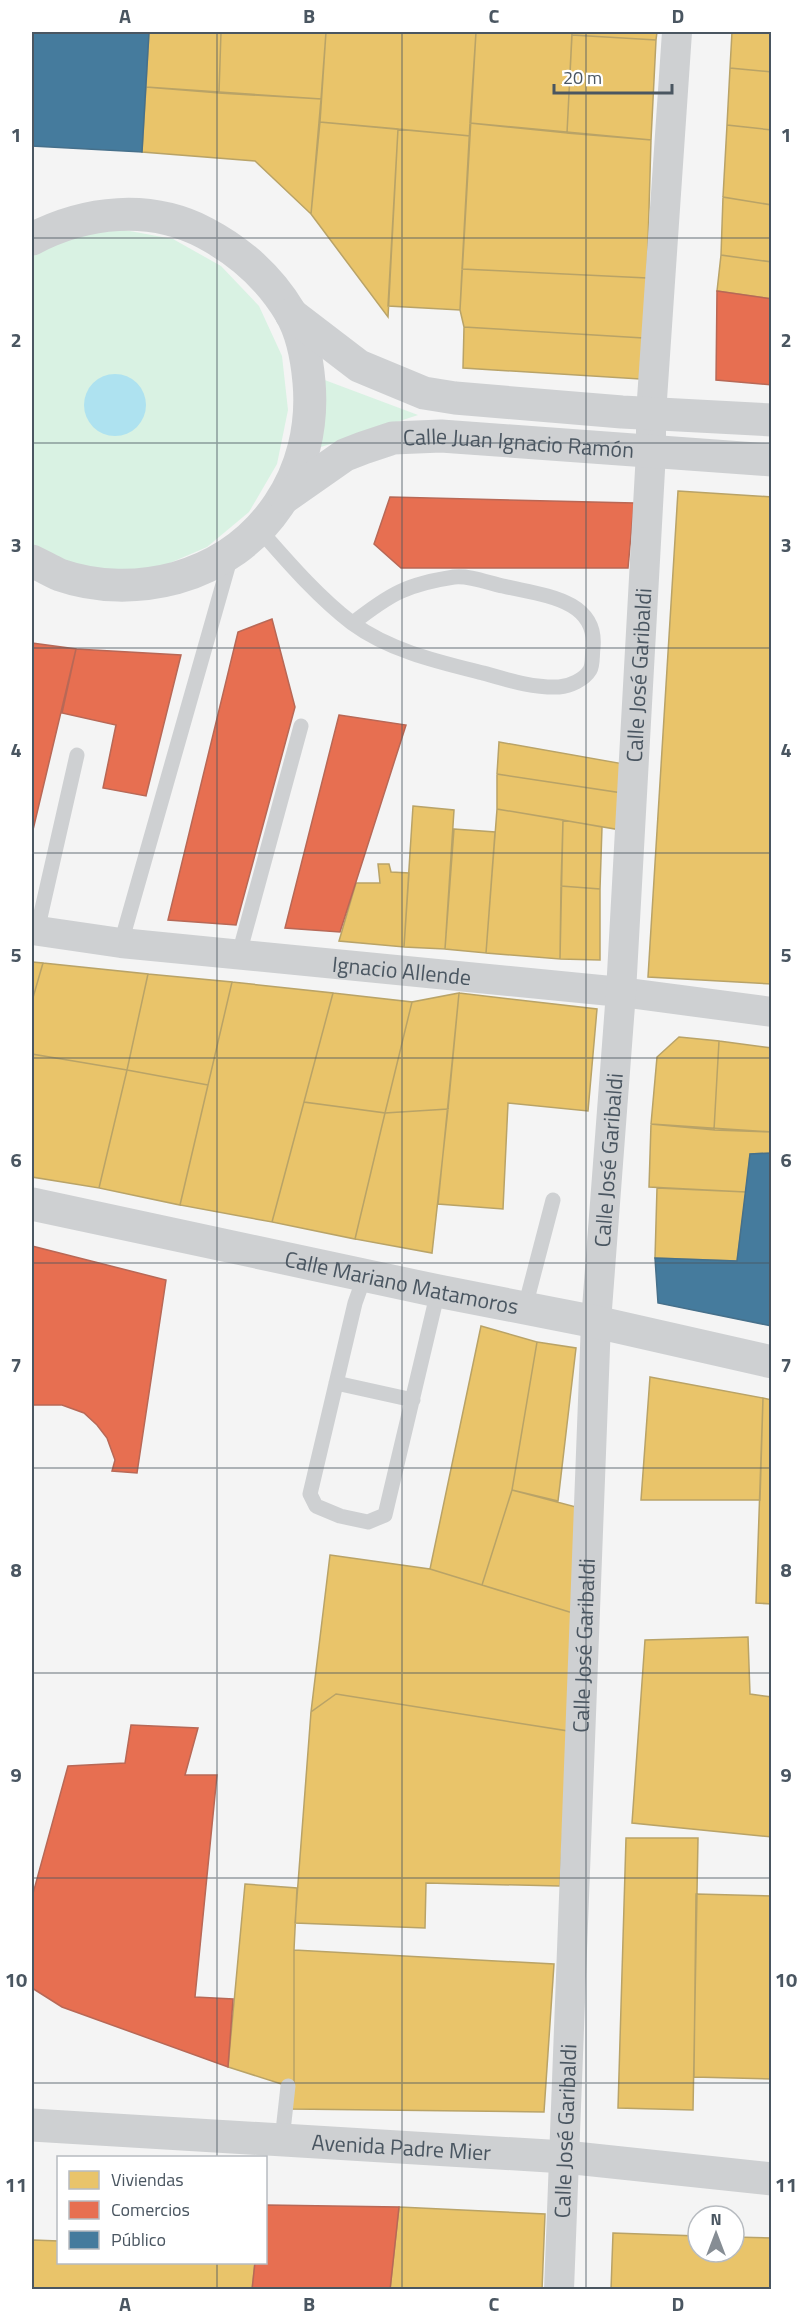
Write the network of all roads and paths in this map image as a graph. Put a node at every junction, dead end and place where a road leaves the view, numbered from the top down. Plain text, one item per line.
1 (677, 32) edge
2 (32, 240) edge
3 (291, 314) junction
4 (651, 414) junction
5 (771, 420) edge
6 (651, 452) junction
7 (771, 460) edge
8 (284, 498) junction
9 (259, 529) junction
10 (232, 553) junction
11 (32, 561) edge
12 (353, 623) junction
13 (301, 726) dead end
14 (77, 755) dead end
15 (34, 931) edge
16 (121, 943) junction
17 (239, 954) junction
18 (621, 992) junction
19 (771, 1012) edge
20 (553, 1200) dead end
21 (32, 1204) edge
22 (365, 1275) junction
23 (438, 1291) junction
24 (525, 1307) junction
25 (596, 1322) junction
26 (771, 1362) edge
27 (336, 1383) junction
28 (413, 1400) junction
29 (288, 2086) dead end
30 (32, 2125) edge
31 (282, 2140) junction
32 (565, 2157) junction
33 (771, 2179) edge
34 (559, 2289) edge

1 - 4 street, Calle José Garibaldi
2 - 3 street
3 - 4 street, Calle Juan Ignacio Ramón
3 - 8 street
4 - 5 street, Calle Juan Ignacio Ramón
4 - 6 street, Calle José Garibaldi
6 - 7 street, Calle Juan Ignacio Ramón
6 - 8 street, Calle Juan Ignacio Ramón
6 - 18 street, Calle José Garibaldi
8 - 9 street
9 - 10 street
9 - 12 lane
10 - 11 street
10 - 16 lane
12 - 12 lane
13 - 17 lane
14 - 15 lane
15 - 16 street, Ignacio Allende
16 - 17 street, Ignacio Allende
17 - 18 street, Ignacio Allende
18 - 19 street, Ignacio Allende
18 - 25 street, Calle José Garibaldi
20 - 24 lane
21 - 22 street, Calle Mariano Matamoros
22 - 23 street, Calle Mariano Matamoros
22 - 27 lane
23 - 24 street, Calle Mariano Matamoros
23 - 28 lane
24 - 25 street, Calle Mariano Matamoros
25 - 26 street, Calle Mariano Matamoros
25 - 32 street, Calle José Garibaldi
27 - 28 lane
27 - 28 lane
29 - 31 lane
30 - 31 street, Avenida Padre Mier
31 - 32 street, Avenida Padre Mier
32 - 33 street, Avenida Padre Mier
32 - 34 street, Calle José Garibaldi

